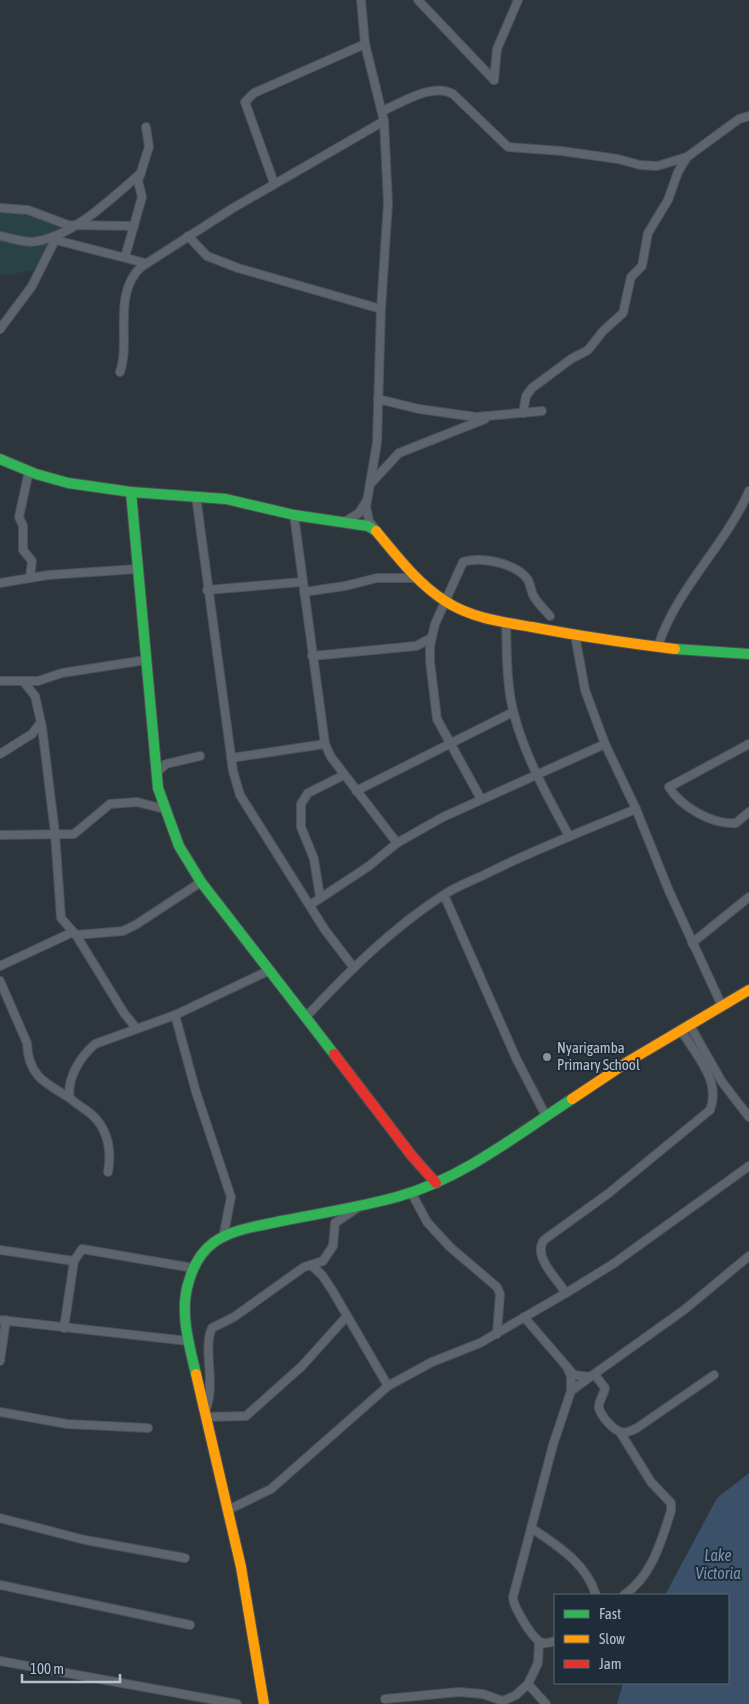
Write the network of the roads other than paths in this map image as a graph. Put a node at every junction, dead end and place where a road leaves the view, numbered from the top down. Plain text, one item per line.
1 (361, 0) edge
2 (418, 0) edge
3 (518, 0) edge
4 (365, 44) junction
5 (382, 111) junction
6 (749, 116) edge
7 (384, 121) junction
8 (146, 126) dead end
9 (687, 157) junction
10 (141, 172) junction
11 (274, 184) junction
12 (0, 208) edge
13 (74, 226) junction
14 (134, 226) junction
15 (0, 236) edge
16 (188, 236) junction
17 (51, 239) junction
18 (125, 257) junction
19 (145, 263) junction
20 (381, 309) junction
21 (0, 329) edge
22 (120, 372) dead end
23 (378, 399) junction
24 (542, 411) dead end
25 (523, 413) junction
26 (490, 417) junction
27 (0, 459) edge
28 (29, 471) junction
29 (372, 482) junction
30 (749, 490) edge
31 (131, 492) junction
32 (196, 496) junction
33 (366, 502) junction
34 (294, 515) junction
35 (346, 522) junction
36 (375, 529) junction
37 (137, 569) junction
38 (30, 578) junction
39 (416, 578) junction
40 (302, 582) junction
41 (0, 583) edge
42 (208, 590) junction
43 (304, 592) junction
44 (444, 603) junction
45 (550, 616) dead end
46 (506, 622) junction
47 (576, 635) junction
48 (431, 638) junction
49 (419, 646) junction
50 (658, 646) junction
51 (749, 654) edge
52 (429, 655) junction
53 (312, 656) junction
54 (146, 660) junction
55 (0, 681) edge
56 (23, 681) junction
57 (513, 712) junction
58 (41, 722) junction
59 (325, 744) junction
60 (451, 744) junction
61 (605, 744) junction
62 (749, 744) edge
63 (0, 754) edge
64 (200, 756) dead end
65 (231, 758) junction
66 (156, 772) junction
67 (344, 775) junction
68 (537, 776) junction
69 (356, 791) junction
70 (481, 799) junction
71 (164, 809) junction
72 (636, 809) junction
73 (749, 812) edge
74 (55, 833) junction
75 (0, 835) edge
76 (568, 836) junction
77 (397, 843) junction
78 (201, 882) junction
79 (444, 895) junction
80 (320, 897) junction
81 (749, 897) edge
82 (310, 905) junction
83 (74, 934) junction
84 (692, 943) junction
85 (0, 966) edge
86 (354, 968) junction
87 (268, 971) junction
88 (0, 980) edge
89 (748, 993) edge
90 (722, 1006) junction
91 (175, 1015) junction
92 (306, 1017) junction
93 (685, 1027) junction
94 (136, 1028) junction
95 (70, 1098) junction
96 (546, 1116) junction
97 (749, 1117) edge
98 (749, 1166) edge
99 (108, 1172) dead end
100 (436, 1183) junction
101 (411, 1192) junction
102 (363, 1204) junction
103 (223, 1238) junction
104 (0, 1250) edge
105 (749, 1256) edge
106 (74, 1261) junction
107 (311, 1266) junction
108 (193, 1268) junction
109 (566, 1293) junction
110 (347, 1316) junction
111 (524, 1317) junction
112 (3, 1320) edge
113 (64, 1328) junction
114 (497, 1334) junction
115 (188, 1341) junction
116 (0, 1361) edge
117 (567, 1367) junction
118 (714, 1374) dead end
119 (592, 1376) junction
120 (388, 1386) junction
121 (571, 1391) junction
122 (0, 1412) edge
123 (205, 1414) junction
124 (148, 1428) dead end
125 (620, 1432) junction
126 (228, 1510) junction
127 (0, 1518) edge
128 (532, 1529) junction
129 (185, 1558) dead end
130 (0, 1585) edge
131 (596, 1594) edge
132 (625, 1594) edge
133 (190, 1625) dead end
134 (554, 1641) edge
135 (539, 1642) junction
136 (0, 1661) edge
137 (522, 1689) junction
138 (385, 1699) dead end
139 (237, 1704) edge
140 (264, 1704) edge
141 (546, 1704) edge

1 - 4 street
2 - 3 street
4 - 5 street
4 - 11 street
5 - 7 street
5 - 9 street
6 - 9 street
7 - 11 street
7 - 20 street
8 - 10 street
9 - 25 street
10 - 13 street
10 - 14 street
11 - 16 street
12 - 13 street
13 - 14 street
13 - 17 street
14 - 18 street
15 - 17 street
16 - 19 street
16 - 20 street
17 - 18 street
17 - 21 street
18 - 19 street
19 - 22 street
20 - 23 street
23 - 26 street
23 - 29 street
24 - 25 street
25 - 26 street
26 - 29 street
27 - 28 street
28 - 31 street
28 - 38 street
29 - 33 street
30 - 50 street
31 - 32 street
31 - 37 street
32 - 34 street
32 - 42 street
33 - 35 street
33 - 36 street
34 - 35 street
34 - 40 street
35 - 36 street
36 - 39 street
37 - 38 street
37 - 54 street
38 - 41 street
39 - 43 street
39 - 44 street
40 - 42 street
40 - 43 street
42 - 65 street
43 - 53 street
44 - 45 street
44 - 46 street
44 - 48 street
46 - 47 street
46 - 57 street
47 - 50 street
47 - 61 street
48 - 49 street
48 - 52 street
49 - 52 street
49 - 53 street
50 - 51 street
52 - 60 street
53 - 59 street
54 - 56 street
54 - 66 street
55 - 56 street
56 - 58 street
57 - 60 street
57 - 68 street
58 - 63 street
58 - 74 street
59 - 65 street
59 - 67 street
60 - 69 street
60 - 70 street
61 - 68 street
61 - 72 street
62 - 73 street
64 - 66 street
65 - 82 street
66 - 71 street
67 - 69 street
67 - 80 street
68 - 70 street
68 - 76 street
69 - 77 street
70 - 77 street
71 - 74 street
71 - 78 street
72 - 76 street
72 - 84 street
74 - 75 street
74 - 83 street
76 - 79 street
77 - 80 street
78 - 83 street
78 - 87 street
79 - 86 street
79 - 96 street
80 - 82 street
81 - 84 street
82 - 86 street
83 - 85 street
83 - 94 street
84 - 90 street
86 - 92 street
87 - 91 street
87 - 92 street
88 - 95 street
89 - 90 street
90 - 93 street
91 - 94 street
91 - 103 street
92 - 100 street
93 - 96 street
93 - 97 street
93 - 109 street
94 - 95 street
95 - 99 street
96 - 100 street
98 - 109 street
100 - 101 street
101 - 102 street
101 - 114 street
102 - 103 street
102 - 107 street
103 - 108 street
104 - 106 street
105 - 119 street
106 - 108 street
106 - 113 street
107 - 110 street
107 - 123 street
108 - 115 street
109 - 111 street
110 - 120 street
110 - 123 street
111 - 114 street
111 - 117 street
112 - 113 street
112 - 116 street
113 - 115 street
114 - 120 street
115 - 123 street
117 - 119 street
117 - 121 street
118 - 125 street
119 - 121 street
119 - 125 street
120 - 126 street
121 - 128 street
122 - 124 street
123 - 126 street
125 - 132 street
126 - 140 street
127 - 129 street
128 - 131 street
128 - 135 street
130 - 133 street
134 - 135 street
135 - 137 street
136 - 139 street
137 - 138 street
137 - 141 street

